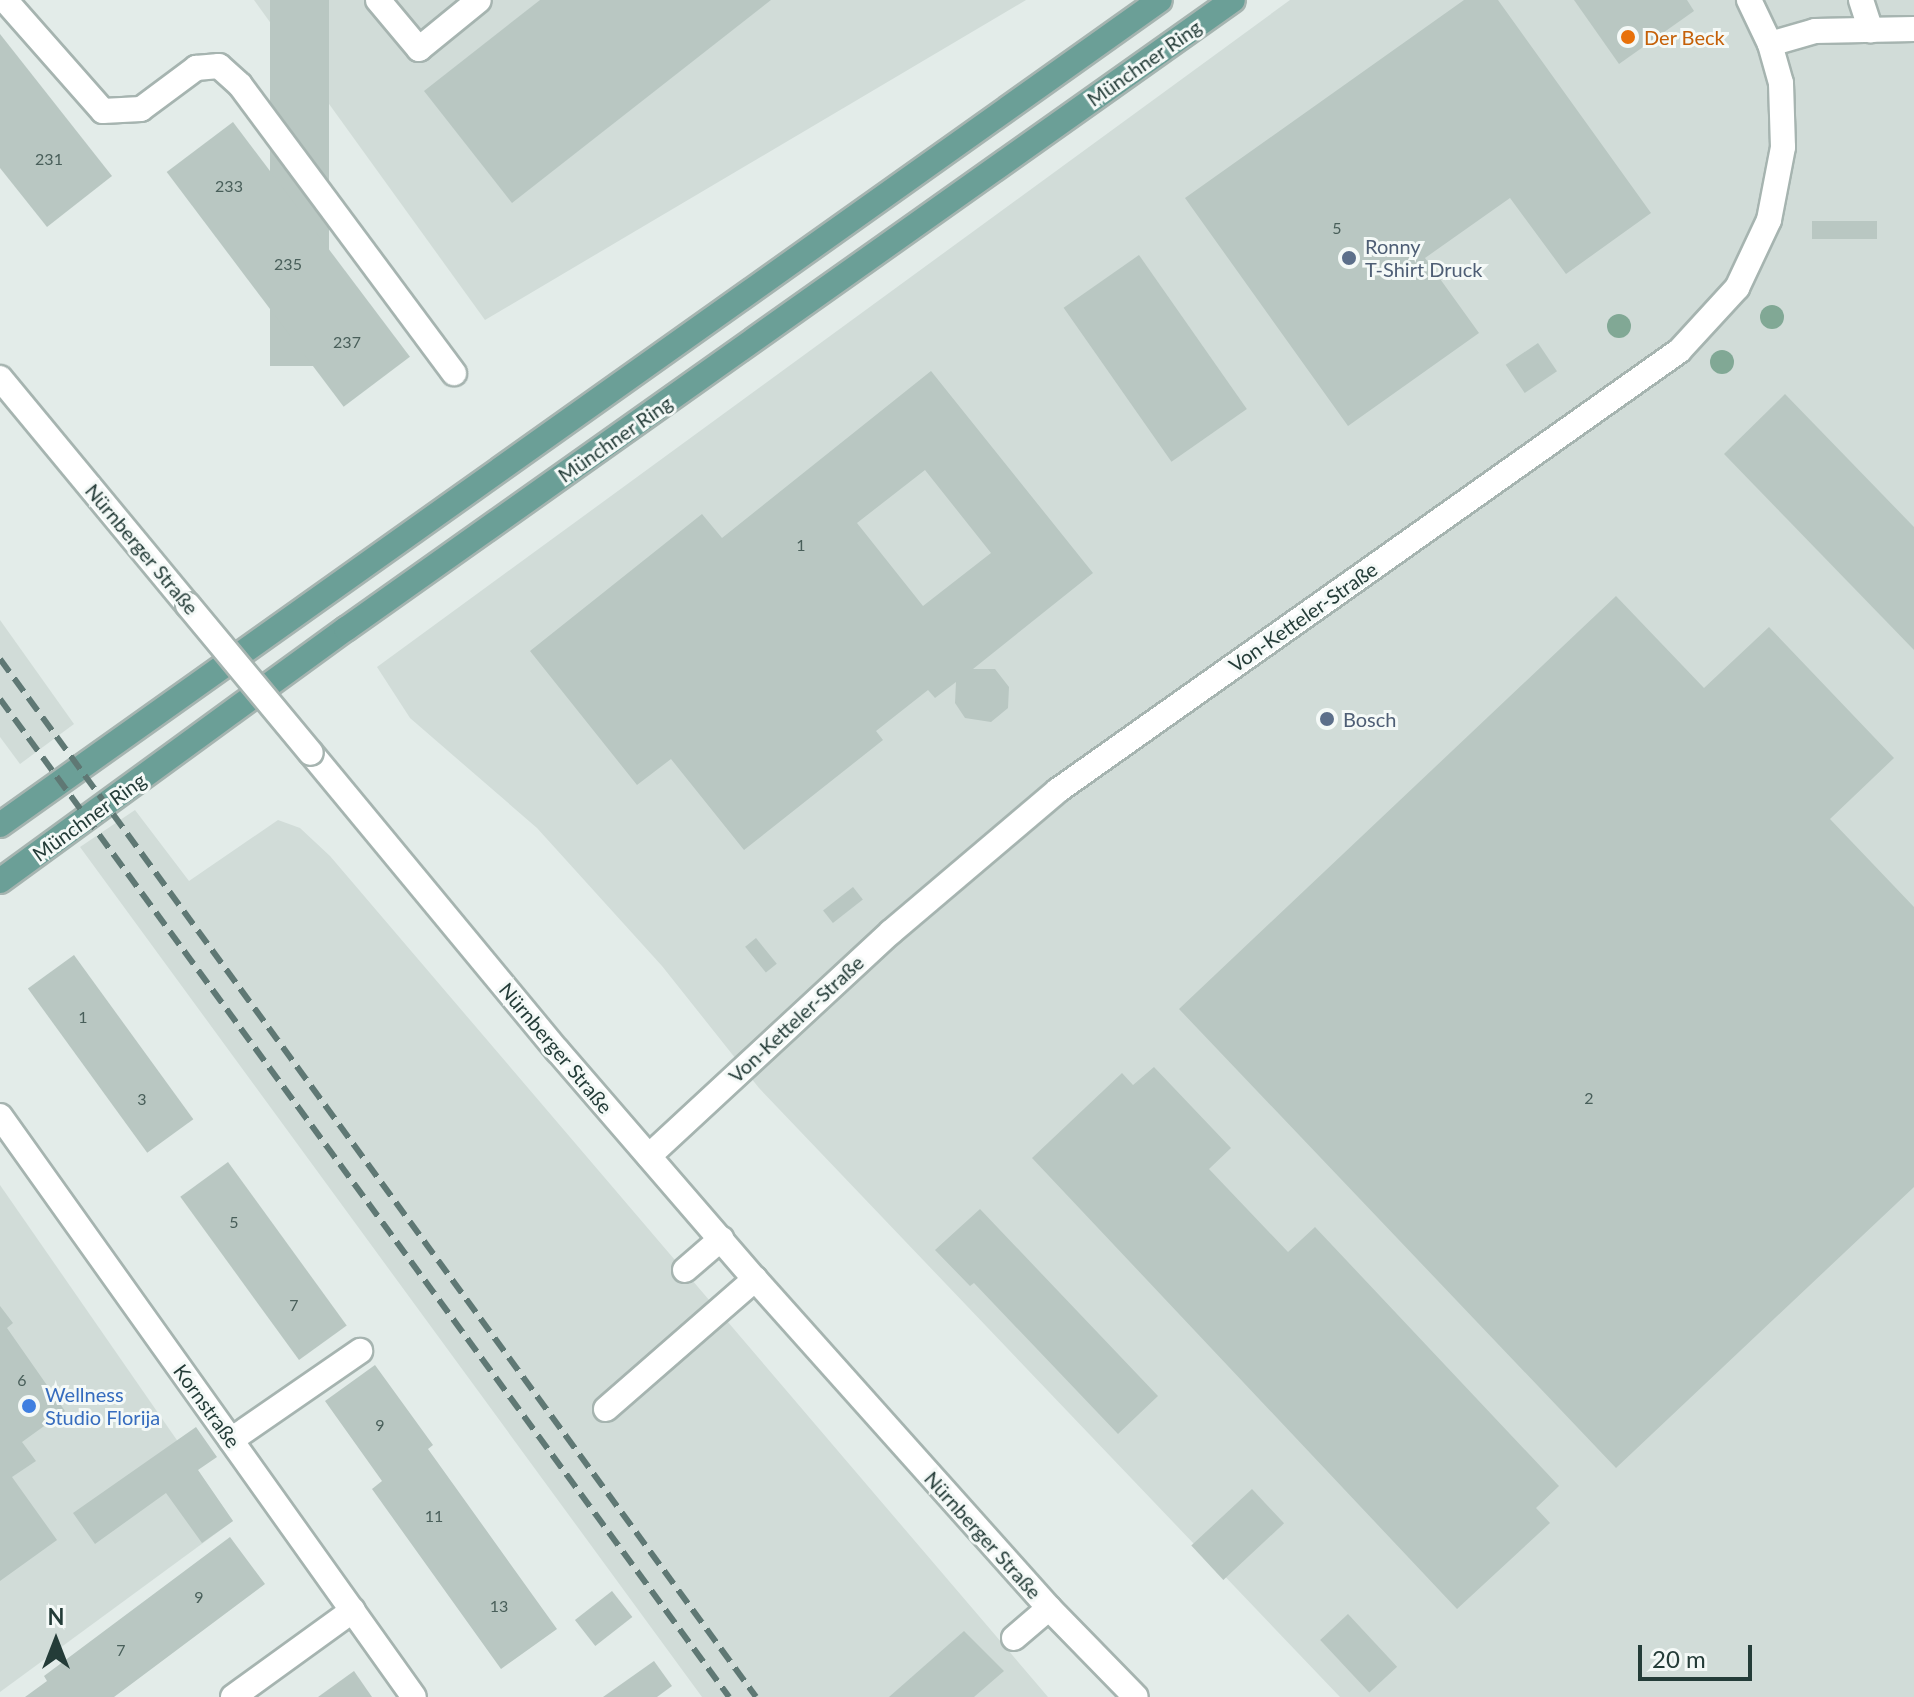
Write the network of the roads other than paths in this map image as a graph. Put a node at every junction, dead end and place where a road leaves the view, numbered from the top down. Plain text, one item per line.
1 (5, 0) edge
2 (378, 0) edge
3 (479, 0) edge
4 (1160, 0) edge
5 (1233, 0) edge
6 (1749, 0) edge
7 (1861, 0) edge
8 (1914, 29) edge
9 (1871, 30) junction
10 (1770, 44) junction
11 (454, 373) dead end
12 (0, 378) edge
13 (0, 825) edge
14 (0, 881) edge
15 (0, 1116) edge
16 (649, 1156) junction
17 (721, 1239) junction
18 (685, 1270) dead end
19 (755, 1279) junction
20 (360, 1351) dead end
21 (606, 1409) dead end
22 (231, 1440) junction
23 (1049, 1608) junction
24 (353, 1610) junction
25 (1014, 1638) dead end
26 (233, 1697) edge
27 (414, 1697) edge
28 (1136, 1697) edge

1 - 11 street
2 - 3 street
4 - 13 main road, Münchner Ring
5 - 14 main road, Münchner Ring
6 - 10 street, Von-Ketteler-Straße
7 - 9 street
8 - 9 street
9 - 10 street
10 - 16 street, Von-Ketteler-Straße
12 - 16 street, Nürnberger Straße, bridge
15 - 22 street, Kornstraße
16 - 17 street, Nürnberger Straße
17 - 18 street
17 - 19 street, Nürnberger Straße
19 - 21 street
19 - 23 street, Nürnberger Straße
20 - 22 street
22 - 24 street, Kornstraße
23 - 25 street
23 - 28 street, Nürnberger Straße
24 - 26 street
24 - 27 street, Kornstraße

